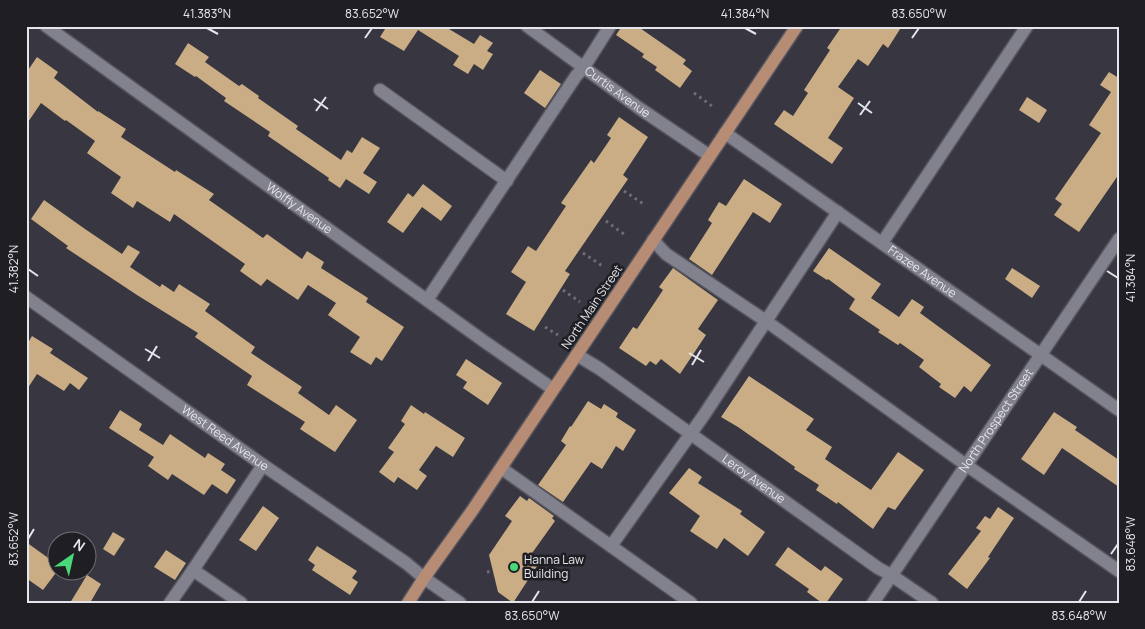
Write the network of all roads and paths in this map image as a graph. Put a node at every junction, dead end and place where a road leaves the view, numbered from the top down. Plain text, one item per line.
1 (46, 26) edge
2 (527, 26) edge
3 (610, 26) edge
4 (797, 26) edge
5 (1026, 28) edge
6 (584, 67) junction
7 (380, 90) dead end
8 (694, 93) dead end
9 (712, 106) dead end
10 (725, 133) junction
11 (710, 156) junction
12 (507, 181) junction
13 (624, 191) dead end
14 (645, 205) dead end
15 (838, 212) junction
16 (606, 221) dead end
17 (626, 235) dead end
18 (1119, 239) edge
19 (653, 240) junction
20 (882, 243) junction
21 (583, 253) dead end
22 (604, 267) dead end
23 (563, 290) dead end
24 (26, 297) edge
25 (427, 300) junction
26 (580, 302) dead end
27 (766, 321) junction
28 (545, 327) dead end
29 (558, 335) dead end
30 (577, 355) junction
31 (1041, 355) junction
32 (553, 389) junction
33 (1119, 410) edge
34 (690, 434) junction
35 (263, 465) junction
36 (966, 465) junction
37 (501, 468) junction
38 (611, 546) junction
39 (193, 570) junction
40 (493, 571) dead end
41 (1119, 571) edge
42 (487, 572) dead end
43 (892, 574) junction
44 (424, 578) junction
45 (170, 603) edge
46 (241, 603) edge
47 (408, 603) edge
48 (460, 603) edge
49 (691, 603) edge
50 (873, 603) edge
51 (932, 603) edge

1 - 25 street, Wolfly Avenue
2 - 6 street, Curtis Avenue
3 - 6 street
4 - 10 main road, North Main Street
5 - 20 street
6 - 11 street, Curtis Avenue
6 - 12 street
7 - 12 street
8 - 9 path
10 - 11 main road, North Main Street
10 - 15 street, Frazee Avenue
11 - 19 main road, North Main Street
12 - 25 street
13 - 14 path
15 - 20 street, Frazee Avenue
15 - 27 street
16 - 17 path
18 - 31 street, North Prospect Street
19 - 27 street
19 - 30 main road, North Main Street
20 - 31 street, Frazee Avenue
21 - 22 path
23 - 26 path
24 - 35 street, West Reed Avenue
25 - 32 street, Wolfly Avenue
27 - 34 street
27 - 36 street
28 - 29 path
30 - 32 main road, North Main Street
30 - 34 street, Leroy Avenue
31 - 33 street, Frazee Avenue
31 - 36 street, North Prospect Street
32 - 37 main road, North Main Street
34 - 38 street
34 - 43 street, Leroy Avenue
35 - 39 street
35 - 44 street, West Reed Avenue
36 - 41 street
36 - 43 street, North Prospect Street
37 - 38 street
37 - 44 main road, North Main Street
38 - 49 street
39 - 45 street
39 - 46 street
40 - 42 path
43 - 50 street, North Prospect Street
43 - 51 street, Leroy Avenue
44 - 47 main road, North Main Street
44 - 48 street, West Reed Avenue

